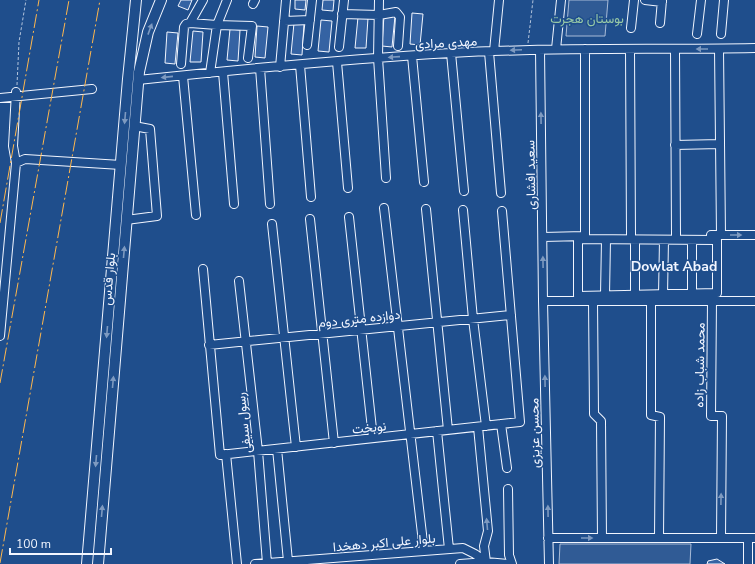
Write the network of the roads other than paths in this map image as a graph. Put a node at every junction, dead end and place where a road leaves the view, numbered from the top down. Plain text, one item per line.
1 (136, 0) edge
2 (161, 0) edge
3 (203, 0) edge
4 (227, 0) edge
5 (286, 0) edge
6 (312, 0) edge
7 (344, 0) edge
8 (379, 0) edge
9 (499, 0) edge
10 (561, 0) edge
11 (634, 0) edge
12 (645, 0) edge
13 (701, 0) edge
14 (724, 0) edge
15 (662, 1) edge
16 (342, 14) junction
17 (379, 15) junction
18 (310, 20) junction
19 (284, 21) junction
20 (190, 23) junction
21 (660, 23) dead end
22 (216, 25) junction
23 (631, 28) dead end
24 (697, 34) dead end
25 (721, 34) dead end
26 (307, 45) dead end
27 (398, 46) dead end
28 (339, 47) dead end
29 (755, 48) edge
30 (556, 49) junction
31 (584, 49) junction
32 (630, 49) junction
33 (675, 49) junction
34 (719, 49) junction
35 (540, 50) junction
36 (492, 52) junction
37 (452, 53) junction
38 (412, 56) junction
39 (248, 58) dead end
40 (378, 58) junction
41 (336, 62) junction
42 (181, 64) dead end
43 (300, 65) junction
44 (280, 67) junction
45 (260, 68) junction
46 (223, 72) junction
47 (210, 73) junction
48 (183, 76) junction
49 (138, 80) junction
50 (92, 89) dead end
51 (16, 94) junction
52 (0, 98) edge
53 (134, 126) junction
54 (675, 144) junction
55 (720, 144) junction
56 (16, 163) junction
57 (121, 165) junction
58 (386, 178) dead end
59 (424, 182) dead end
60 (348, 188) dead end
61 (464, 191) dead end
62 (502, 193) dead end
63 (311, 197) dead end
64 (234, 204) dead end
65 (270, 204) dead end
66 (384, 208) dead end
67 (426, 210) dead end
68 (463, 210) dead end
69 (502, 211) dead end
70 (196, 215) dead end
71 (349, 217) dead end
72 (310, 219) dead end
73 (126, 220) junction
74 (272, 224) dead end
75 (721, 235) junction
76 (755, 235) edge
77 (585, 236) junction
78 (676, 236) junction
79 (543, 237) junction
80 (633, 238) junction
81 (606, 240) junction
82 (664, 240) junction
83 (692, 240) junction
84 (203, 269) dead end
85 (239, 282) dead end
86 (692, 294) junction
87 (605, 295) junction
88 (634, 295) junction
89 (657, 298) junction
90 (543, 301) junction
91 (593, 301) junction
92 (712, 301) junction
93 (755, 301) edge
94 (511, 315) junction
95 (473, 319) junction
96 (437, 323) junction
97 (398, 326) junction
98 (361, 330) junction
99 (322, 334) junction
100 (0, 336) edge
101 (284, 338) junction
102 (246, 342) junction
103 (210, 345) junction
104 (501, 424) junction
105 (482, 426) junction
106 (448, 430) junction
107 (437, 431) junction
108 (411, 434) junction
109 (373, 438) junction
110 (334, 443) junction
111 (296, 447) junction
112 (277, 449) junction
113 (258, 451) junction
114 (223, 455) junction
115 (507, 468) dead end
116 (508, 489) dead end
117 (548, 538) junction
118 (602, 538) junction
119 (659, 538) junction
120 (721, 538) junction
121 (751, 538) edge
122 (450, 549) junction
123 (424, 551) junction
124 (288, 561) junction
125 (329, 561) edge
126 (750, 561) edge
127 (309, 562) edge
128 (486, 562) junction
129 (267, 563) junction
130 (87, 564) edge
131 (98, 564) edge
132 (237, 564) edge
133 (255, 564) edge
134 (460, 564) edge
135 (508, 564) edge
136 (512, 564) edge
137 (549, 564) edge

1 -> 57 main road, بلوار قدس
49 -> 2 main road, بلوار قدس
3 - 20 street
4 - 22 street
5 - 19 street
6 - 18 street
7 - 16 street
8 - 17 street
9 - 36 street
10 - 30 street
11 - 23 street
12 - 15 street
13 - 24 street
14 - 25 street
15 - 21 street
16 - 17 street
16 - 28 street
17 - 27 street
17 - 40 street
18 - 19 street
18 - 26 street
19 - 44 street
20 - 22 street
20 - 42 street
22 - 39 street
22 - 47 street
29 - 34 street, مهدی مرادی
30 - 31 street, مهدی مرادی
30 - 35 street, مهدی مرادی
31 - 32 street, مهدی مرادی
31 - 77 street
32 - 33 street, مهدی مرادی
32 - 80 street
34 -> 33 street, مهدی مرادی
33 - 54 street
34 - 55 street
35 -> 36 street, مهدی مرادی
79 -> 35 street, سعید افشاری
36 - 37 street, مهدی مرادی
36 - 62 street
37 - 38 street, مهدی مرادی
37 - 61 street
38 -> 40 street, مهدی مرادی
38 - 59 street
40 - 41 street, مهدی مرادی
40 - 58 street
41 - 43 street, مهدی مرادی
41 - 60 street
43 - 44 street, مهدی مرادی
43 - 63 street
44 - 45 street, مهدی مرادی
45 - 46 street, مهدی مرادی
45 - 65 street
46 - 47 street, مهدی مرادی
46 - 64 street
47 - 48 street, مهدی مرادی
48 -> 49 street, مهدی مرادی
48 - 70 street
49 - 53 main road, بلوار قدس
50 - 51 street
51 - 52 street
51 - 56 street
53 - 73 main road, بلوار قدس
53 - 73 street
54 - 55 street
54 - 78 street
55 - 75 street
56 - 57 street
56 - 100 street
57 -> 130 main road, بلوار قدس
66 - 97 street
67 - 96 street
68 - 95 street
69 - 94 street
71 - 98 street
72 - 99 street
131 -> 73 main road, بلوار قدس
74 - 101 street
75 -> 76 street
75 - 78 street
77 - 79 street
77 - 80 street
78 - 80 street
90 -> 79 street, سعید افشاری
80 - 81 street
80 - 82 street
80 - 88 street
81 - 87 street
81 - 87 street
82 - 83 street
82 - 89 street
83 - 86 street
83 - 86 street
84 - 103 street
85 - 102 street, رسول سیفی
86 - 89 street
87 - 88 street
88 - 89 street
89 - 91 street
89 - 92 street
89 - 119 street
90 - 91 street
117 -> 90 street, محسن عزیزی
91 - 118 street
92 - 93 street
120 -> 92 street, محمد شباب زاده
94 - 95 street, دوازده متری دوم
94 - 104 street, نوبخت
95 - 96 street, دوازده متری دوم
95 - 105 street
96 - 97 street, دوازده متری دوم
96 - 106 street
97 - 98 street, دوازده متری دوم
97 - 108 street
98 - 99 street, دوازده متری دوم
98 - 109 street
99 - 101 street, دوازده متری دوم
99 - 110 street
101 - 102 street, دوازده متری دوم
101 - 111 street
102 - 103 street, دوازده متری دوم
102 - 113 street, رسول سیفی
103 - 114 street
104 - 105 street, نوبخت
104 - 115 street
105 - 106 street, نوبخت
128 -> 105 street
106 - 107 street, نوبخت
107 - 108 street, نوبخت
107 - 122 street
108 - 109 street, نوبخت
108 - 123 street
109 - 110 street, نوبخت
110 - 111 street, نوبخت
111 - 112 street, نوبخت
112 - 113 street, نوبخت
112 - 124 street
113 - 114 street, نوبخت
113 - 129 street, رسول سیفی
114 - 132 street
116 - 136 street
117 -> 118 street
117 - 137 street, محسن عزیزی
118 - 119 street
119 - 120 street
120 - 121 street
121 - 126 street
122 - 123 street, بلوار علی اکبر دهخدا
122 - 128 street, بلوار علی اکبر دهخدا
123 - 125 street, بلوار علی اکبر دهخدا
124 - 127 street, بلوار علی اکبر دهخدا
124 - 129 street, بلوار علی اکبر دهخدا
125 - 127 street, بلوار علی اکبر دهخدا
128 - 134 street
128 - 135 street
129 - 133 street, بلوار علی اکبر دهخدا

